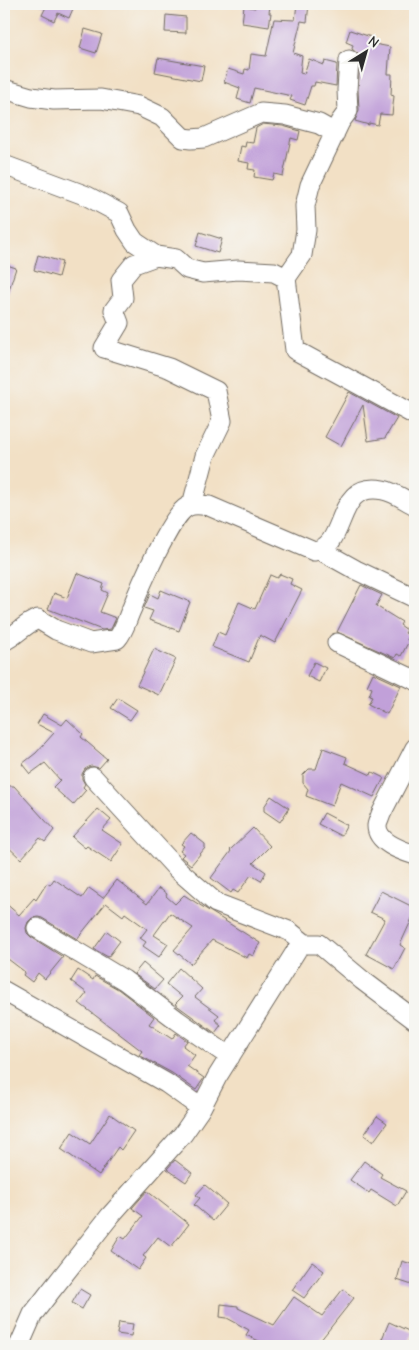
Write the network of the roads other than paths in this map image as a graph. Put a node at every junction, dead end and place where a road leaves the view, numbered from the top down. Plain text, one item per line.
1 (349, 60) dead end
2 (4, 89) edge
3 (335, 133) junction
4 (4, 165) edge
5 (156, 256) junction
6 (286, 278) junction
7 (415, 415) edge
8 (192, 505) junction
9 (415, 505) edge
10 (320, 550) junction
11 (415, 598) edge
12 (4, 641) edge
13 (337, 643) dead end
14 (415, 680) edge
15 (415, 748) edge
16 (93, 777) dead end
17 (415, 855) edge
18 (37, 928) dead end
19 (305, 944) junction
20 (4, 991) edge
21 (415, 1020) edge
22 (230, 1057) junction
23 (201, 1108) junction
24 (19, 1346) edge

1 - 3 street
2 - 3 street
3 - 6 street
4 - 5 street
5 - 6 street
5 - 8 street
6 - 7 street
8 - 10 street
8 - 12 street
9 - 10 street
10 - 11 street
13 - 14 street
15 - 17 street
16 - 19 street
18 - 22 street
19 - 21 street
19 - 22 street
20 - 23 street
22 - 23 street
23 - 24 street

